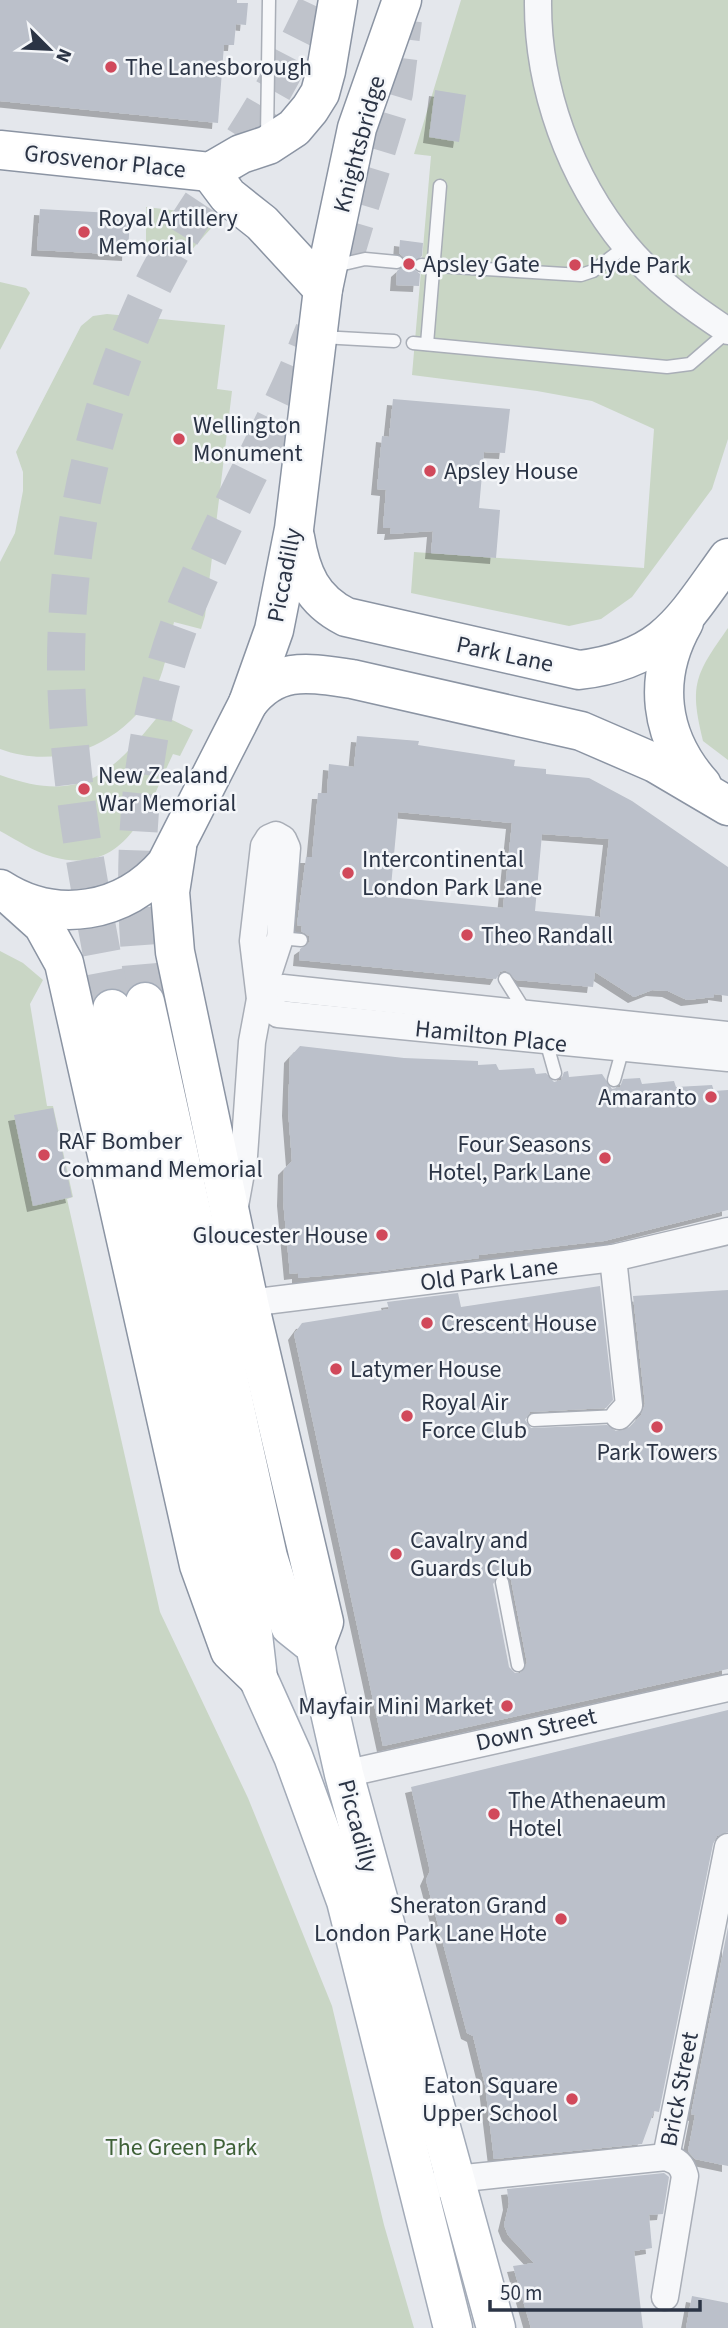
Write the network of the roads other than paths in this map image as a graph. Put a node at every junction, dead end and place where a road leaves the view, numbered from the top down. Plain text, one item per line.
1 (269, 0) edge
2 (338, 0) edge
3 (401, 0) edge
4 (538, 0) edge
5 (310, 109) joint
6 (268, 145) junction
7 (0, 150) edge
8 (210, 172) junction
9 (440, 187) dead end
10 (626, 246) junction
11 (397, 262) dead end
12 (428, 265) junction
13 (325, 280) junction
14 (728, 331) edge
15 (317, 336) junction
16 (394, 341) dead end
17 (413, 343) dead end
18 (428, 344) junction
19 (294, 528) junction
20 (728, 558) edge
21 (690, 611) junction
22 (248, 703) junction
23 (724, 803) edge
24 (178, 842) junction
25 (6, 893) edge
26 (505, 979) dead end
27 (260, 999) junction
28 (527, 1014) junction
29 (728, 1035) edge
30 (546, 1041) junction
31 (623, 1048) junction
32 (728, 1058) edge
33 (555, 1073) dead end
34 (614, 1080) dead end
35 (233, 1218) junction
36 (728, 1231) edge
37 (613, 1258) junction
38 (249, 1303) junction
39 (619, 1416) joint
40 (534, 1420) dead end
41 (502, 1582) dead end
42 (315, 1646) junction
43 (518, 1665) dead end
44 (258, 1678) junction
45 (728, 1688) edge
46 (344, 1774) junction
47 (728, 1847) edge
48 (666, 2157) junction
49 (455, 2179) junction
50 (422, 2211) junction
51 (664, 2297) dead end
52 (453, 2328) edge
53 (496, 2328) edge

1 - 6 lane
2 - 5 main road, Knightsbridge
3 - 13 main road, Knightsbridge
4 - 10 street
5 - 6 main road, Grosvenor Place
6 - 8 main road, Grosvenor Place
7 - 8 main road, Grosvenor Place
8 - 13 main road, Grosvenor Place
9 - 12 lane
10 - 12 lane
10 - 14 street
11 - 13 lane
12 - 18 lane
13 - 15 main road, Piccadilly
14 - 18 lane
15 - 16 lane
15 - 19 main road, Piccadilly
17 - 18 lane
19 - 21 main road, Park Lane
19 - 22 main road, Piccadilly
20 - 21 main road, Park Lane
21 - 23 main road
22 - 23 main road
22 - 24 main road, Piccadilly
24 - 25 main road
24 - 35 main road
25 - 44 main road
26 - 28 lane
27 - 27 street
27 - 28 street, Hamilton Place
27 - 30 street, Hamilton Place
27 - 35 street
28 - 29 street, Hamilton Place
30 - 31 street, Hamilton Place
30 - 33 lane
31 - 32 street, Hamilton Place
31 - 34 lane
35 - 38 main road
36 - 37 street, Old Park Lane
37 - 38 street, Old Park Lane
37 - 39 street
38 - 42 main road
39 - 40 lane
41 - 43 lane
42 - 44 main road
42 - 46 main road, Piccadilly
44 - 50 main road, Piccadilly
45 - 46 street, Down Street
46 - 49 main road, Piccadilly
47 - 48 street, Brick Street
48 - 49 street, Brick Street
48 - 51 street
49 - 50 street, Brick Street
49 - 53 main road, Piccadilly
50 - 52 main road, Piccadilly

